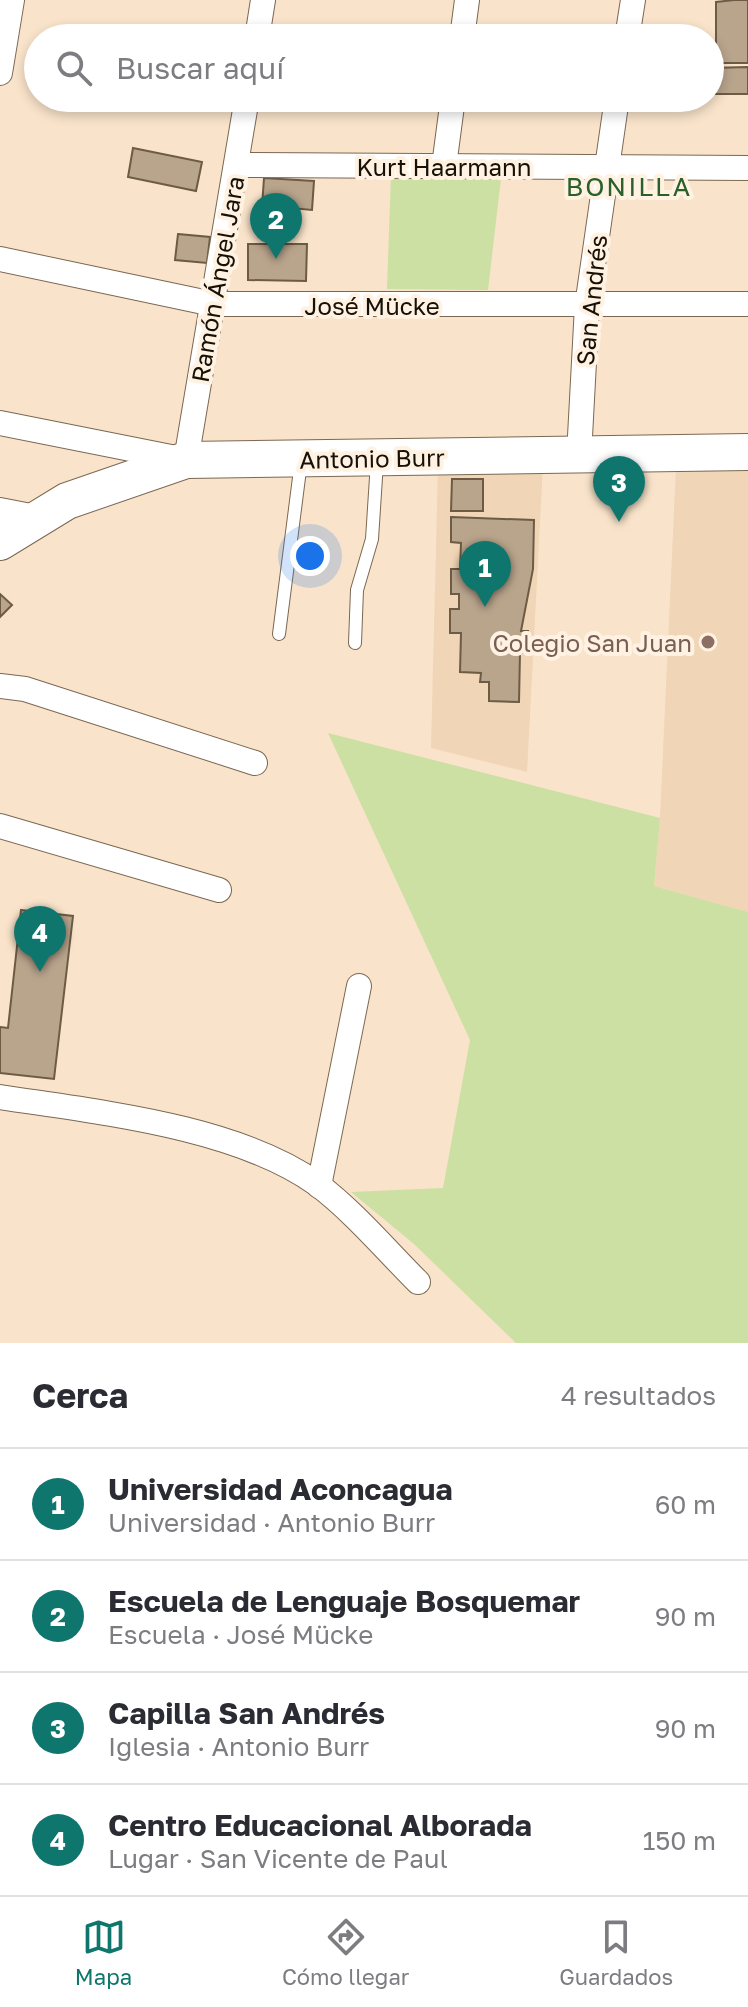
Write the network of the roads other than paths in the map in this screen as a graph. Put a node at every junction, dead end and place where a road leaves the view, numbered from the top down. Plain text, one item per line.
1 (12, 0) edge
2 (263, 0) edge
3 (467, 0) edge
4 (633, 0) edge
5 (259, 24) edge
6 (464, 24) edge
7 (629, 24) edge
8 (0, 73) edge
9 (245, 112) edge
10 (451, 112) edge
11 (615, 112) edge
12 (237, 165) junction
13 (444, 166) junction
14 (606, 167) junction
15 (748, 168) edge
16 (0, 259) edge
17 (213, 304) junction
18 (748, 304) edge
19 (587, 306) junction
20 (0, 423) edge
21 (748, 452) edge
22 (579, 455) junction
23 (377, 458) junction
24 (301, 459) junction
25 (186, 460) junction
26 (0, 510) edge
27 (36, 517) junction
28 (0, 542) edge
29 (279, 634) dead end
30 (355, 643) dead end
31 (0, 686) edge
32 (255, 763) dead end
33 (0, 826) edge
34 (219, 890) dead end
35 (359, 986) dead end
36 (0, 1097) edge
37 (319, 1186) junction
38 (418, 1282) dead end

1 - 8 street
2 - 5 street
3 - 6 street
4 - 7 street
9 - 12 street, Ramón Ángel Jara
10 - 13 street
11 - 14 street, San Andrés
12 - 13 street, Kurt Haarmann
12 - 17 street, Ramón Ángel Jara
13 - 14 street, Kurt Haarmann
14 - 15 street, Kurt Haarmann
14 - 19 street, San Andrés
16 - 17 street, José Mücke
17 - 19 street, José Mücke
17 - 25 street, Ramón Ángel Jara
18 - 19 street, José Mücke
19 - 22 street, San Andrés
20 - 25 street, Antonio Burr
21 - 22 street, Antonio Burr
22 - 23 street, Antonio Burr
23 - 24 street, Antonio Burr
23 - 30 lane
24 - 25 street, Antonio Burr
24 - 29 lane
25 - 27 street
26 - 27 street
27 - 28 street
31 - 32 street
33 - 34 street
35 - 37 street
36 - 37 street
37 - 38 street

